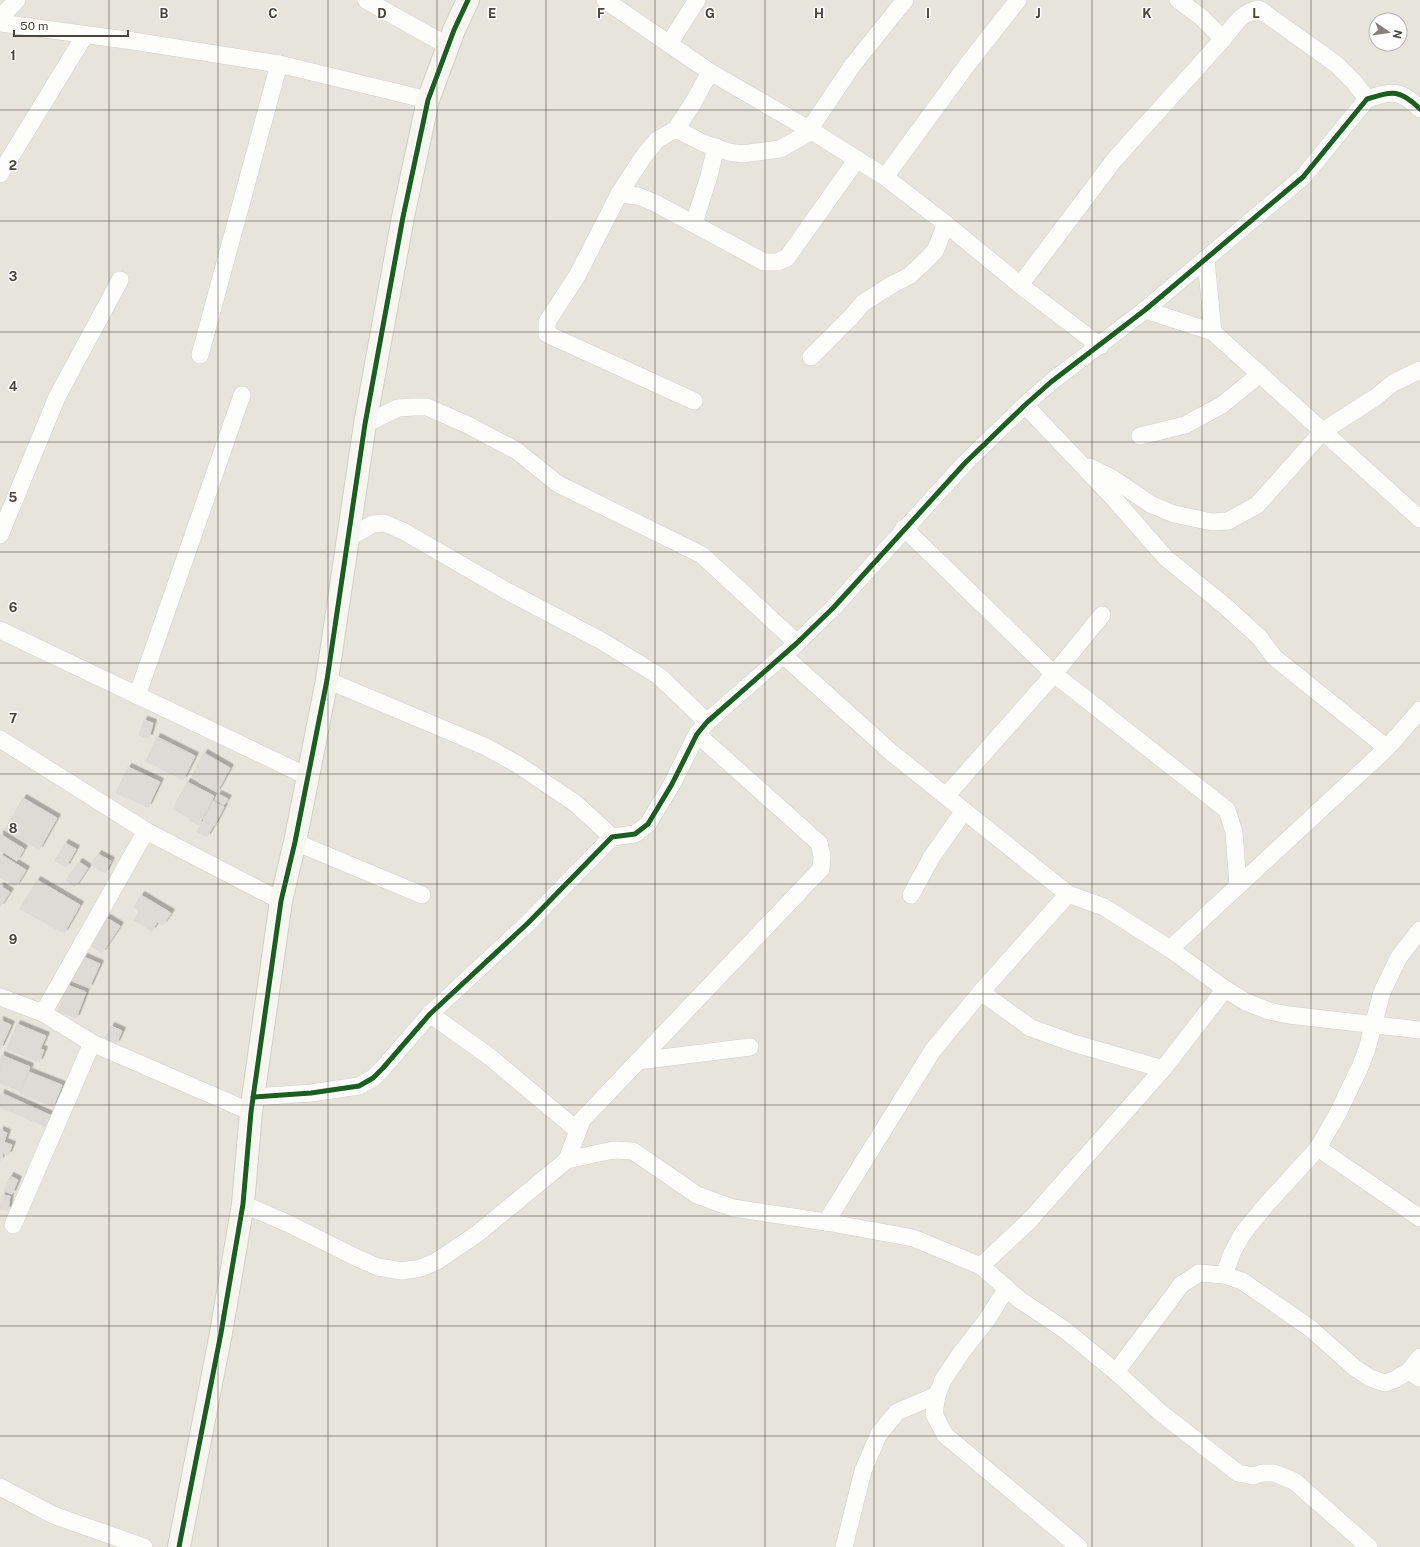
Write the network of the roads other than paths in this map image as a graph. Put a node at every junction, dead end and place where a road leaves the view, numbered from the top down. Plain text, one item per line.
1 (17, 0) edge
2 (366, 0) edge
3 (468, 0) edge
4 (605, 0) edge
5 (697, 0) edge
6 (905, 0) edge
7 (1018, 0) edge
8 (1178, 0) edge
9 (0, 18) edge
10 (0, 23) edge
11 (86, 35) junction
12 (1223, 39) junction
13 (669, 44) junction
14 (448, 46) junction
15 (279, 64) junction
16 (710, 72) junction
17 (1367, 99) junction
18 (428, 100) junction
19 (1420, 109) edge
20 (676, 129) junction
21 (811, 130) junction
22 (716, 147) junction
23 (858, 159) junction
24 (0, 174) edge
25 (885, 177) junction
26 (619, 194) junction
27 (694, 223) junction
28 (946, 224) junction
29 (1206, 260) junction
30 (120, 280) dead end
31 (1020, 285) junction
32 (1145, 310) junction
33 (1213, 332) junction
34 (1100, 346) junction
35 (200, 355) dead end
36 (811, 357) dead end
37 (1420, 370) edge
38 (1260, 374) junction
39 (242, 395) dead end
40 (694, 401) dead end
41 (1025, 405) junction
42 (365, 424) junction
43 (1323, 431) junction
44 (1140, 436) dead end
45 (1079, 462) junction
46 (1420, 519) edge
47 (904, 528) junction
48 (0, 535) edge
49 (348, 538) junction
50 (1102, 615) dead end
51 (0, 630) edge
52 (797, 643) junction
53 (783, 655) junction
54 (1054, 674) junction
55 (327, 680) junction
56 (137, 696) junction
57 (1420, 710) edge
58 (702, 728) junction
59 (1412, 729) edge
60 (0, 739) edge
61 (1387, 748) junction
62 (307, 776) junction
63 (946, 796) junction
64 (964, 811) junction
65 (146, 831) junction
66 (612, 837) junction
67 (295, 842) junction
68 (1238, 886) junction
69 (422, 894) dead end
70 (1068, 894) junction
71 (911, 895) dead end
72 (281, 901) junction
73 (1420, 930) edge
74 (1170, 949) junction
75 (1225, 989) junction
76 (981, 992) junction
77 (0, 997) edge
78 (43, 1012) junction
79 (430, 1014) junction
80 (1373, 1024) junction
81 (1420, 1030) edge
82 (92, 1043) junction
83 (750, 1048) dead end
84 (638, 1061) junction
85 (1163, 1069) junction
86 (252, 1105) junction
87 (577, 1130) junction
88 (1318, 1148) junction
89 (567, 1160) junction
90 (243, 1204) junction
91 (1420, 1218) edge
92 (826, 1222) junction
93 (13, 1225) dead end
94 (981, 1266) junction
95 (1224, 1275) junction
96 (1007, 1288) junction
97 (1420, 1357) edge
98 (1116, 1372) junction
99 (1414, 1374) edge
100 (937, 1395) junction
101 (0, 1487) edge
102 (144, 1547) edge
103 (179, 1547) edge
104 (844, 1547) edge
105 (1079, 1547) edge
106 (1369, 1547) edge

1 - 9 street
2 - 14 street
3 - 14 street
4 - 13 street
5 - 13 street
6 - 21 street
7 - 25 street
8 - 12 street
10 - 11 street
11 - 15 street
11 - 24 street
12 - 17 street
12 - 31 street
13 - 16 street
14 - 18 street
15 - 18 street
15 - 35 street
16 - 20 street
16 - 21 street
17 - 19 street
17 - 29 street
18 - 42 street
20 - 22 street
20 - 26 street
21 - 22 street
21 - 23 street
22 - 27 street
23 - 25 street
23 - 27 street
25 - 28 street
26 - 27 street
26 - 40 street
28 - 31 street
28 - 36 street
29 - 32 street
29 - 33 street
30 - 48 street
31 - 34 street
32 - 33 street
32 - 34 street
33 - 38 street
34 - 41 street
37 - 43 street
38 - 43 street
38 - 44 street
39 - 56 street
41 - 45 street
41 - 47 street
42 - 49 street
42 - 52 street
43 - 45 street
43 - 46 street
45 - 61 street
47 - 52 street
47 - 54 street
49 - 55 street
49 - 58 street
50 - 54 street
51 - 56 street
52 - 53 street
53 - 58 street
53 - 63 street
54 - 63 street
54 - 68 street
55 - 62 street
55 - 66 street
56 - 62 street
57 - 59 street
58 - 66 street
58 - 84 street
59 - 61 street
60 - 65 street
61 - 68 street
62 - 67 street
63 - 64 street
64 - 70 street
64 - 71 street
65 - 72 street
65 - 78 street
66 - 79 street
67 - 69 street
67 - 72 street
68 - 74 street
70 - 74 street
70 - 76 street
72 - 86 street
73 - 80 street
74 - 75 street
75 - 80 street
75 - 85 street
76 - 85 street
76 - 92 street
77 - 78 street
78 - 82 street
79 - 86 street
79 - 87 street
80 - 81 street
80 - 88 street
82 - 86 street
82 - 93 street
83 - 84 street
84 - 87 street
85 - 94 street
86 - 90 street
87 - 89 street
88 - 91 street
88 - 95 street
89 - 90 street
89 - 92 street
90 - 103 street
92 - 94 street
94 - 96 street
95 - 98 street
95 - 99 street
96 - 98 street
96 - 100 street
97 - 99 street
98 - 106 street
100 - 104 street
100 - 105 street
101 - 102 street

